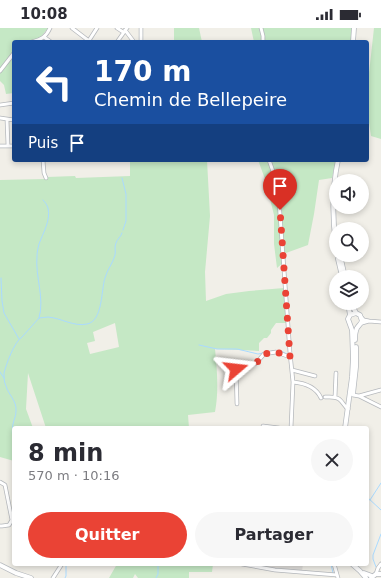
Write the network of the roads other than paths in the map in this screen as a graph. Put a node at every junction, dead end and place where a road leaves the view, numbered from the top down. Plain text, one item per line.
1 (50, 28) edge
2 (72, 28) edge
3 (97, 28) edge
4 (117, 28) edge
5 (141, 28) edge
6 (261, 28) edge
7 (355, 28) edge
8 (125, 30) edge
9 (44, 37) junction
10 (39, 40) edge
11 (48, 40) edge
12 (87, 40) edge
13 (89, 40) edge
14 (118, 40) edge
15 (132, 40) edge
16 (140, 40) edge
17 (263, 40) edge
18 (354, 40) edge
19 (12, 56) edge
20 (0, 71) edge
21 (12, 104) edge
22 (0, 105) edge
23 (0, 118) edge
24 (7, 120) junction
25 (12, 120) edge
26 (0, 146) edge
27 (8, 146) junction
28 (12, 146) edge
29 (43, 162) edge
30 (270, 162) edge
31 (339, 162) edge
32 (339, 162) edge
33 (338, 174) edge
34 (46, 178) dead end
35 (334, 222) edge
36 (349, 310) edge
37 (354, 310) edge
38 (356, 313) junction
39 (350, 315) junction
40 (361, 317) junction
41 (369, 321) junction
42 (381, 322) edge
43 (351, 325) junction
44 (360, 325) junction
45 (290, 357) junction
46 (292, 370) junction
47 (336, 374) dead end
48 (316, 376) dead end
49 (293, 382) junction
50 (381, 390) edge
51 (353, 395) junction
52 (359, 396) junction
53 (335, 397) junction
54 (237, 404) dead end
55 (381, 407) edge
56 (348, 409) junction
57 (291, 426) edge
58 (347, 426) edge
59 (347, 426) edge
60 (0, 482) edge
61 (0, 526) edge
62 (381, 564) edge
63 (0, 565) edge
64 (61, 566) edge
65 (253, 566) edge
66 (355, 566) edge
67 (360, 570) junction
68 (337, 575) edge
69 (375, 575) edge
70 (31, 578) edge
71 (53, 578) edge
72 (366, 578) edge

1 - 9 street
2 - 12 street
3 - 13 street
4 - 8 street
5 - 16 street
6 - 17 street
7 - 18 main road
8 - 14 street
8 - 15 street
9 - 10 street
9 - 11 street
19 - 20 street
21 - 22 street
23 - 24 street
24 - 25 street
24 - 27 street
26 - 27 street
27 - 28 street
29 - 34 street
30 - 45 street
31 - 33 main road
32 - 35 main road
36 - 39 main road
37 - 38 main road
38 - 39 main road
38 - 40 main road
39 - 43 main road
40 - 41 street
40 - 44 main road
41 - 42 street
41 - 44 street
43 - 44 main road
43 - 56 main road
44 - 51 main road
45 - 46 street
45 - 54 street
46 - 48 street
46 - 49 street
47 - 53 street
49 - 53 street
49 - 57 street
50 - 52 street
51 - 52 street
51 - 58 main road
52 - 55 street
53 - 56 street
56 - 59 main road
60 - 61 street
62 - 69 street
63 - 70 main road
64 - 71 street
65 - 68 street
66 - 67 main road
67 - 69 main road
67 - 72 main road

